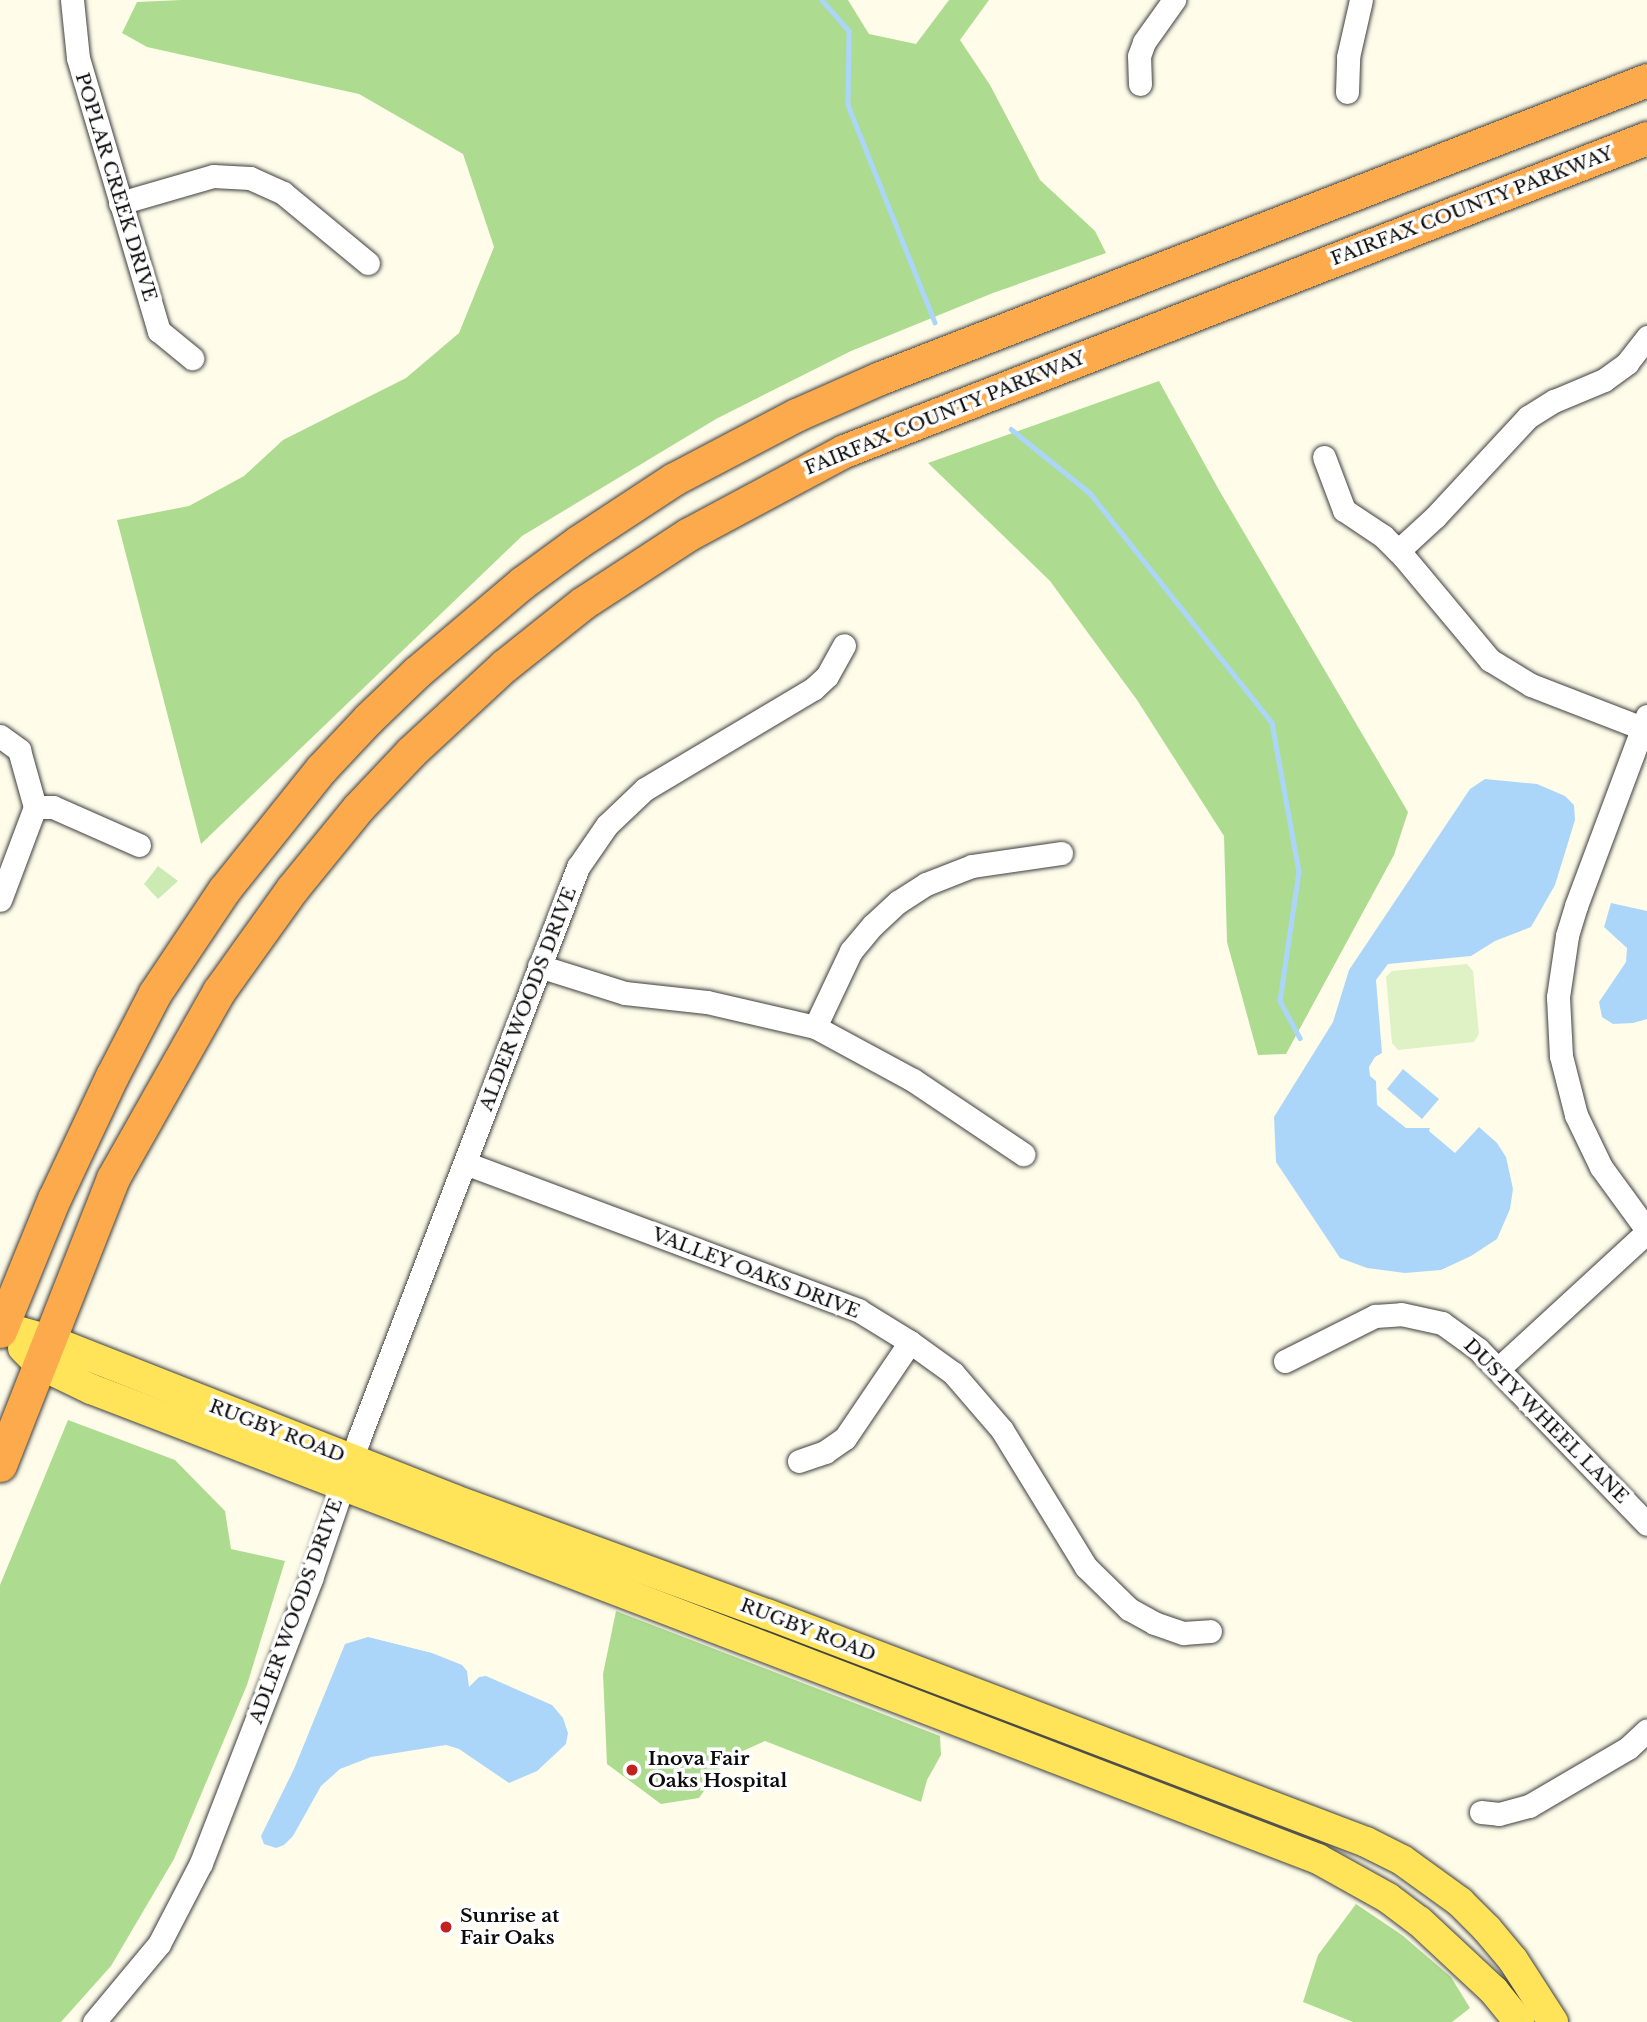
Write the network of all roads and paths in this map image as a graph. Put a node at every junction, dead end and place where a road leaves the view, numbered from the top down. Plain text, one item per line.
1 (72, 0) edge
2 (1174, 0) edge
3 (1361, 0) edge
4 (1647, 80) edge
5 (1140, 84) dead end
6 (1347, 92) dead end
7 (1647, 138) edge
8 (120, 203) junction
9 (369, 263) dead end
10 (1647, 337) edge
11 (192, 358) dead end
12 (1324, 457) dead end
13 (1398, 551) junction
14 (844, 645) dead end
15 (1646, 725) edge
16 (0, 736) edge
17 (36, 807) junction
18 (139, 845) dead end
19 (1060, 853) dead end
20 (0, 900) edge
21 (539, 966) junction
22 (815, 1027) junction
23 (1023, 1154) dead end
24 (465, 1163) junction
25 (1647, 1231) edge
26 (0, 1328) edge
27 (910, 1342) junction
28 (44, 1352) junction
29 (1285, 1361) dead end
30 (1498, 1369) junction
31 (799, 1461) dead end
32 (0, 1465) edge
33 (346, 1473) junction
34 (1647, 1524) edge
35 (1210, 1631) dead end
36 (1647, 1730) edge
37 (1481, 1812) dead end
38 (94, 2022) edge
39 (1519, 2022) edge
40 (1553, 2022) edge

1 - 8 street, POPLAR CREEK DRIVE
2 - 5 street
3 - 6 street
4 - 26 highway
7 - 28 highway, FAIRFAX COUNTY PARKWAY
8 - 9 street
8 - 11 street, POPLAR CREEK DRIVE
10 - 13 street
12 - 13 street
13 - 15 street
14 - 21 street, ALDER WOODS DRIVE
15 - 25 street
16 - 17 street
17 - 18 street
17 - 20 street
19 - 22 street
21 - 22 street
21 - 24 street, ALDER WOODS DRIVE
22 - 23 street
24 - 27 street, VALLEY OAKS DRIVE
24 - 33 street, ALDER WOODS DRIVE
25 - 30 street
26 - 28 main road, RUGBY ROAD
27 - 31 street
27 - 35 street, VALLEY OAKS DRIVE
28 - 32 highway, FAIRFAX COUNTY PARKWAY
28 - 33 main road, RUGBY ROAD
29 - 30 street, DUSTY WHEEL LANE
30 - 34 street, DUSTY WHEEL LANE
33 - 38 street, ADLER WOODS DRIVE
33 - 39 main road, RUGBY ROAD
33 - 40 main road, RUGBY ROAD
36 - 37 street

